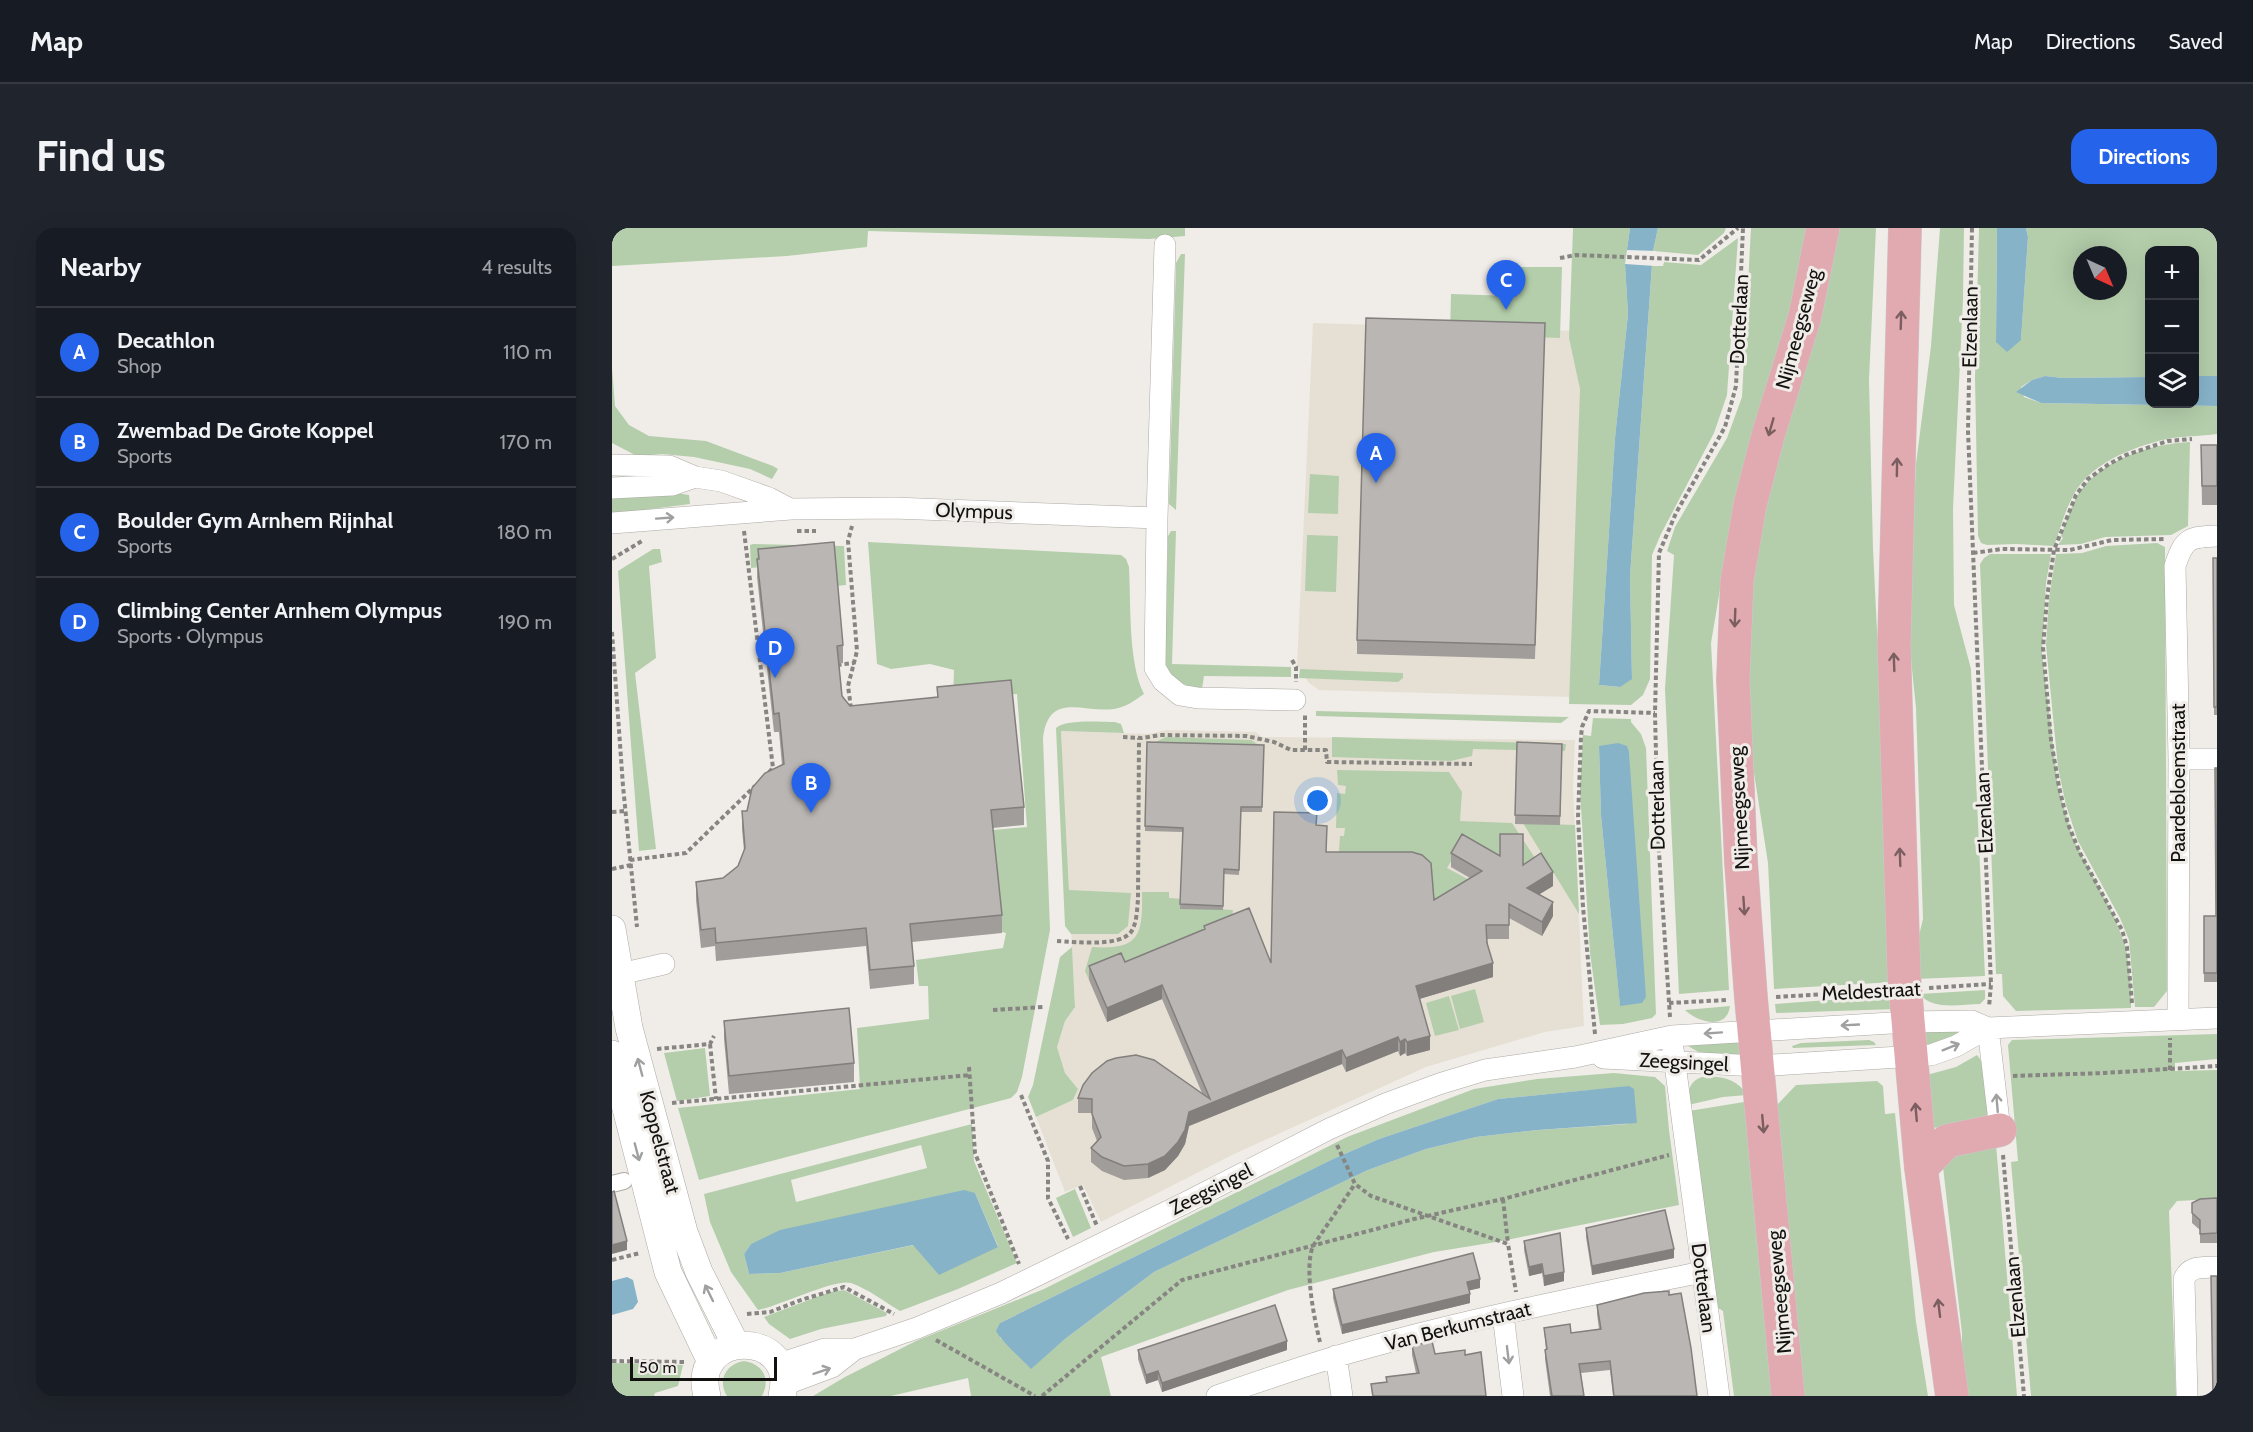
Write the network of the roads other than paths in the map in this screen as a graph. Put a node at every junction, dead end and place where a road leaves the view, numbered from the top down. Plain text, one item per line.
1 (1823, 228) edge
2 (1905, 228) edge
3 (1165, 245) dead end
4 (612, 465) edge
5 (695, 477) junction
6 (721, 481) junction
7 (612, 488) edge
8 (791, 509) junction
9 (717, 514) junction
10 (1157, 518) junction
11 (612, 523) edge
12 (2217, 536) edge
13 (1295, 700) dead end
14 (2179, 759) junction
15 (2217, 759) edge
16 (612, 929) edge
17 (664, 964) dead end
18 (620, 974) junction
19 (2217, 1018) edge
20 (2174, 1019) junction
21 (1908, 1022) junction
22 (1988, 1028) junction
23 (1754, 1030) junction
24 (1672, 1036) junction
25 (612, 1054) edge
26 (1911, 1056) junction
27 (1575, 1057) junction
28 (1673, 1061) junction
29 (1757, 1066) junction
30 (2000, 1130) joint
31 (1921, 1168) junction
32 (2217, 1267) edge
33 (1702, 1272) junction
34 (1511, 1312) junction
35 (736, 1345) junction
36 (1331, 1358) junction
37 (699, 1362) junction
38 (782, 1382) edge
39 (703, 1395) edge
40 (1217, 1396) edge
41 (1342, 1396) edge
42 (1513, 1396) edge
43 (1719, 1396) edge
44 (1788, 1396) edge
45 (1952, 1396) edge
46 (2187, 1396) edge

1 -> 23 main road, Nijmeegseweg
21 -> 2 main road
3 - 10 street
4 - 5 street, Olympus
5 - 6 street, Olympus
5 - 7 street, Olympus
6 - 8 street, Olympus
6 - 9 street
8 - 9 street, Olympus
8 - 10 street, Olympus
11 -> 9 street, Olympus
10 - 13 street
12 - 14 street, Paardebloemstraat
14 - 15 street
14 - 20 street, Paardebloemstraat
16 - 18 street, Koppelstraat
17 - 18 street
35 -> 18 street, Koppelstraat
19 - 20 street, Meldestraat
20 - 22 street, Meldestraat
21 - 22 street, Meldestraat
21 -> 23 street, Meldestraat
21 - 26 main road
26 -> 22 street, Meldestraat
30 -> 22 street
23 -> 24 street, Zeegsingel
23 - 29 main road, Nijmeegseweg
24 - 27 street, Zeegsingel
24 - 28 street, Dotterlaan
25 -> 37 street, Koppelstraat
26 - 29 street, Meldestraat
31 -> 26 main road
27 - 28 street, Zeegsingel
27 - 38 street, Zeegsingel
28 - 29 street, Zeegsingel
28 - 33 street, Dotterlaan
29 -> 44 main road, Nijmeegseweg
30 - 31 main road
45 -> 31 main road
32 - 46 street
33 - 34 street, Van Berkumstraat
33 - 43 street, Dotterlaan
34 - 36 street, Van Berkumstraat
34 -> 42 street
35 - 37 street
35 - 38 street
36 - 40 street, Van Berkumstraat
36 - 41 street
37 - 39 street

